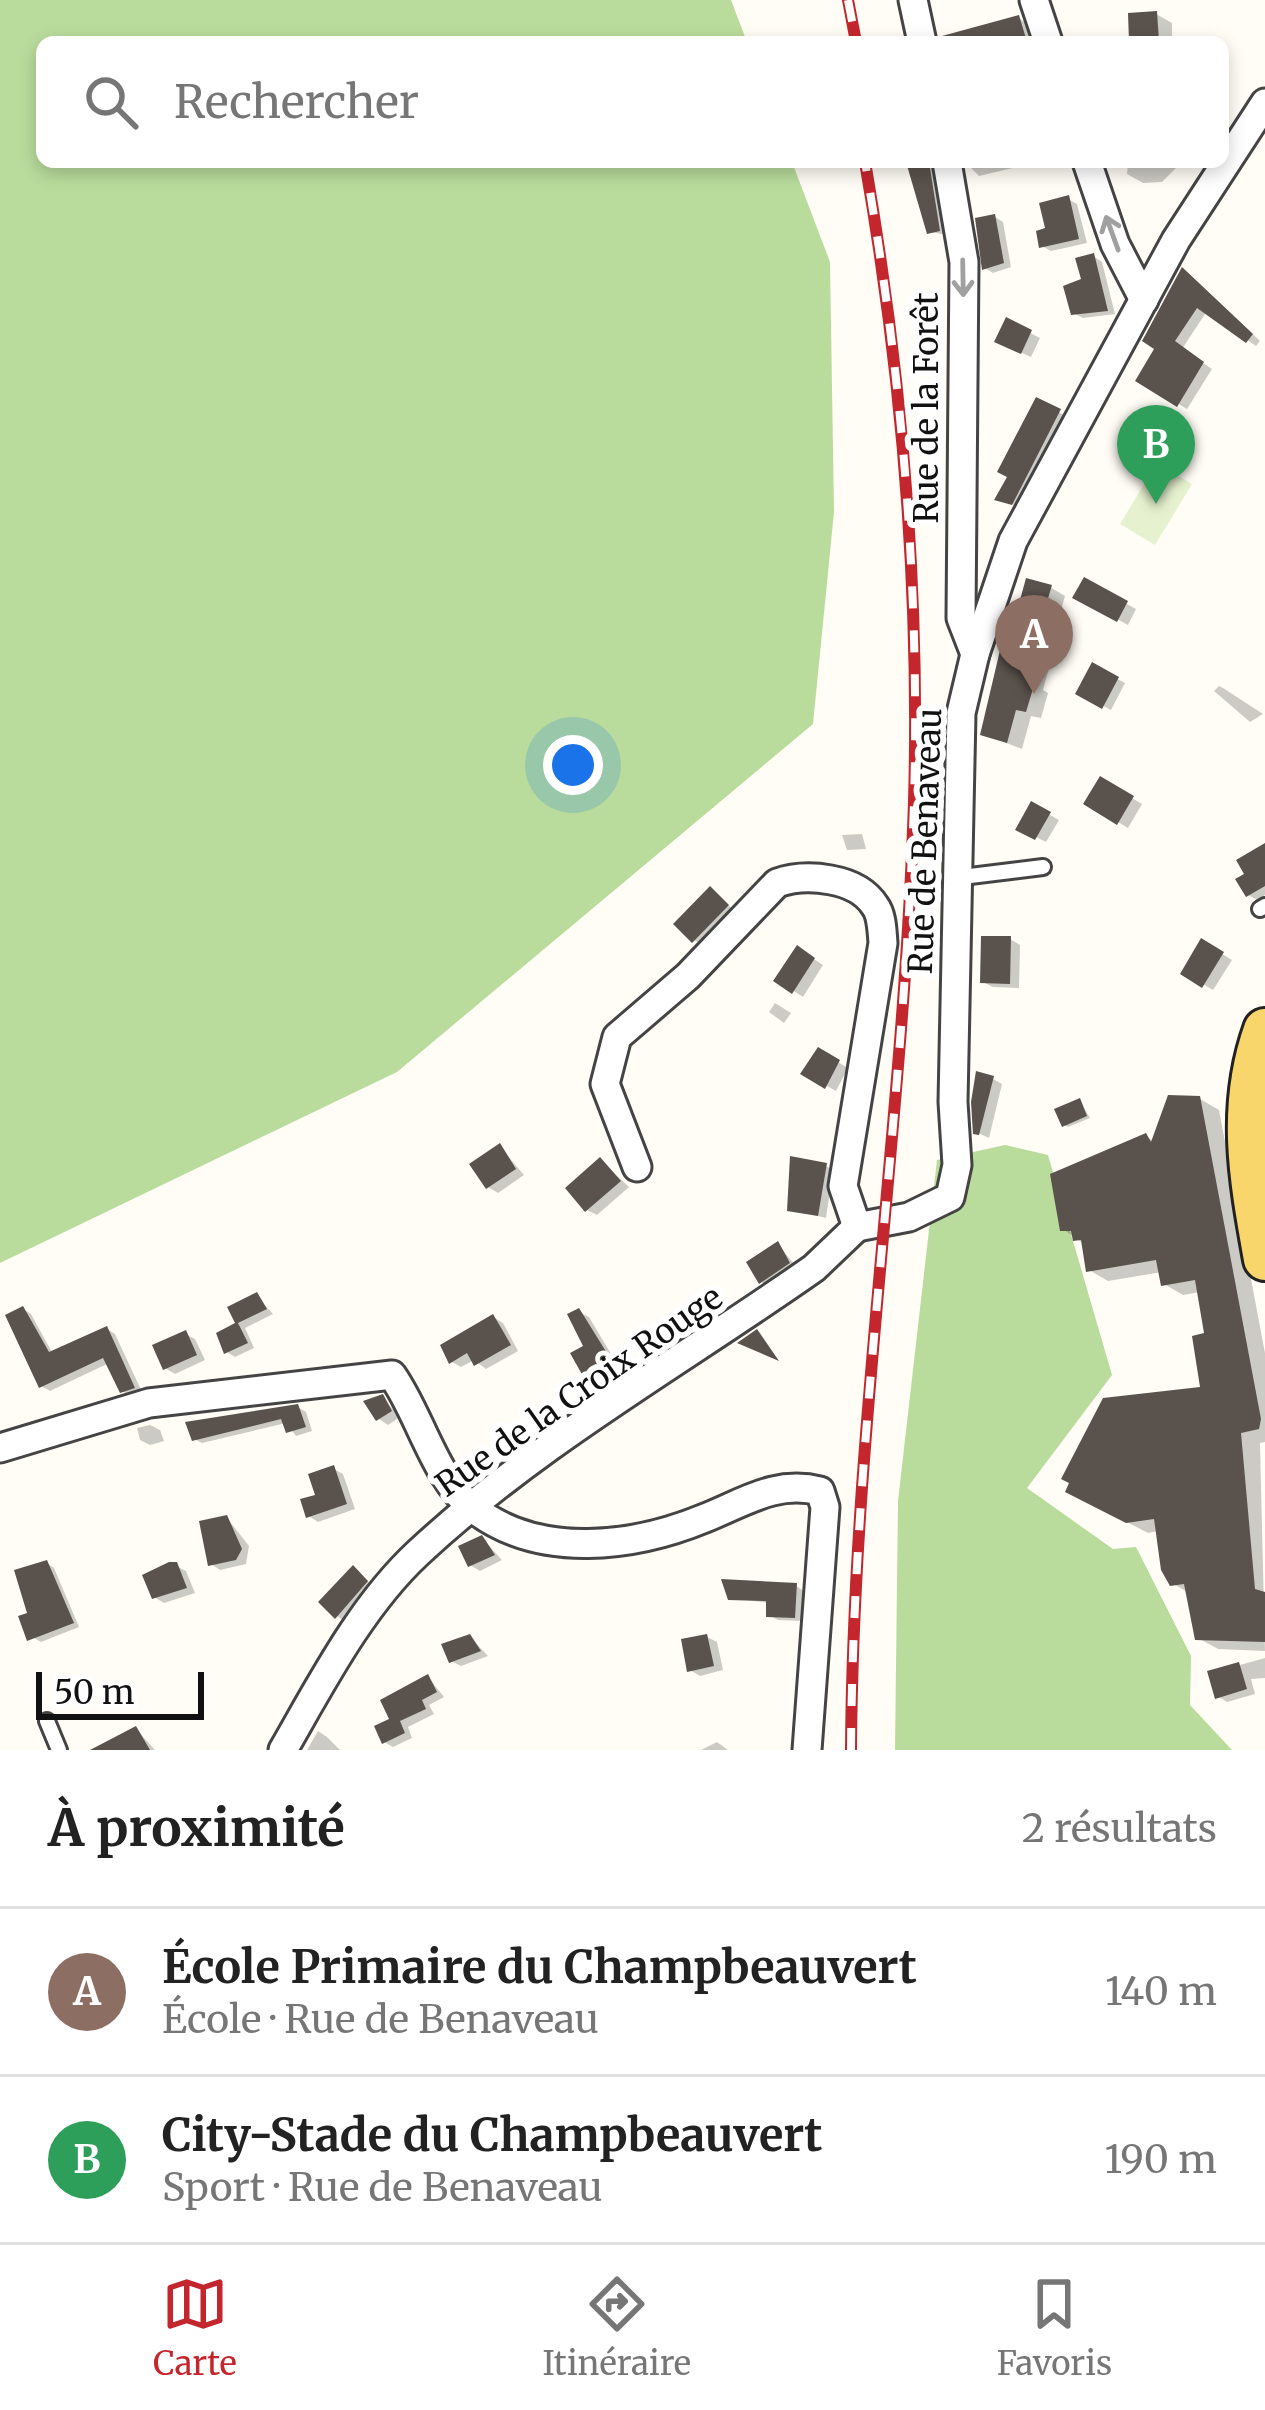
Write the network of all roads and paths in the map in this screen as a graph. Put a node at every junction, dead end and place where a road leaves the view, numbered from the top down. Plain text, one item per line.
1 (913, 0) edge
2 (1034, 0) edge
3 (921, 36) edge
4 (1046, 36) edge
5 (1265, 103) edge
6 (1229, 158) edge
7 (947, 168) edge
8 (1090, 168) edge
9 (1223, 168) edge
10 (1144, 300) junction
11 (975, 654) junction
12 (1043, 867) dead end
13 (962, 877) junction
14 (1265, 1030) edge
15 (637, 1167) dead end
16 (857, 1228) junction
17 (1265, 1259) edge
18 (0, 1448) edge
19 (473, 1508) junction
20 (47, 1721) dead end
21 (59, 1750) edge
22 (283, 1750) edge
23 (807, 1750) edge

1 - 3 street
2 - 4 street
5 - 6 street, Rue de Benaveau
7 -> 11 street, Rue de la Forêt
10 -> 8 street
9 - 10 street, Rue de Benaveau
10 - 11 street, Rue de Benaveau
11 - 13 street, Rue de Benaveau
12 - 13 lane
13 - 16 street, Rue de Benaveau
14 - 17 main road
15 - 16 street
16 - 19 street, Rue de la Croix Rouge
18 - 19 street
19 - 22 street, Rue de la Croix Rouge
19 - 23 street
20 - 21 lane

